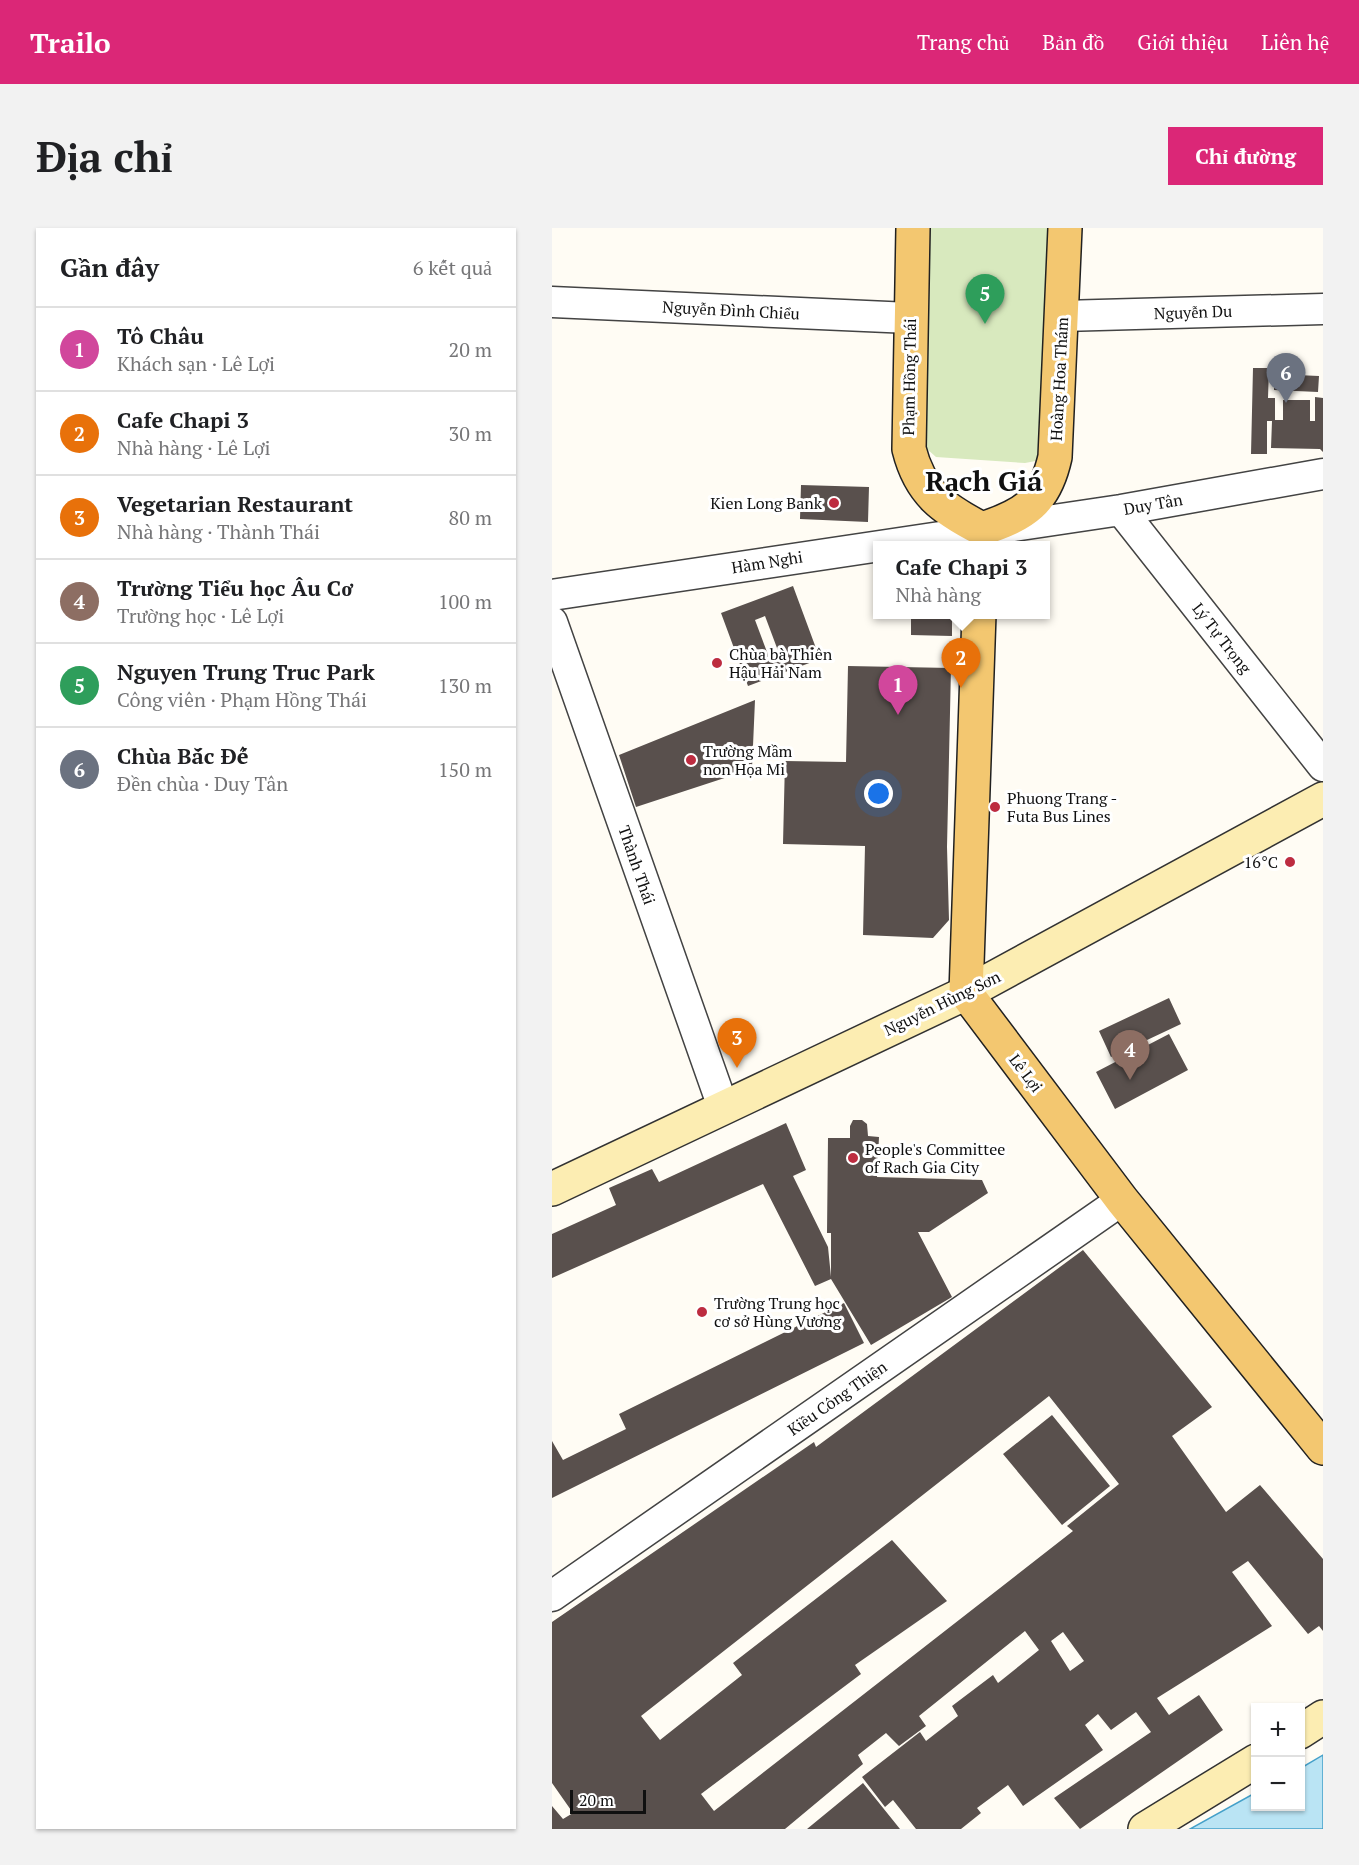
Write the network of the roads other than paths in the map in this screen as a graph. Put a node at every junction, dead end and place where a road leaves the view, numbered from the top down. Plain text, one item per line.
1 (913, 228) edge
2 (1065, 228) edge
3 (552, 302) edge
4 (1323, 309) edge
5 (1062, 316) junction
6 (910, 318) junction
7 (1323, 474) edge
8 (1121, 510) junction
9 (982, 537) edge
10 (952, 541) edge
11 (873, 552) edge
12 (552, 595) edge
13 (979, 619) edge
14 (552, 622) edge
15 (1323, 766) edge
16 (1323, 799) edge
17 (966, 993) junction
18 (723, 1107) junction
19 (552, 1189) edge
20 (1122, 1200) junction
21 (1323, 1448) edge
22 (552, 1596) edge
23 (1323, 1717) edge
24 (1305, 1729) edge
25 (1251, 1764) edge
26 (1145, 1829) edge

1 - 6 main road, Phạm Hồng Thái
2 - 5 main road, Hoàng Hoa Thám
3 - 6 street, Nguyễn Đình Chiểu
4 - 5 street, Nguyễn Du
5 - 9 main road, Hoàng Hoa Thám
6 - 9 main road, Phạm Hồng Thái
7 - 8 street, Duy Tân
8 - 9 street, Duy Tân
8 - 15 street, Lý Tự Trọng
9 - 10 street, Hàm Nghi
11 - 12 street, Hàm Nghi
13 - 17 main road
14 - 18 street, Thành Thái
16 - 17 street, Nguyễn Hùng Sơn
17 - 18 street, Nguyễn Hùng Sơn
17 - 20 main road, Lê Lợi
18 - 19 street, Nguyễn Hùng Sơn
20 - 21 main road, Lê Lợi
20 - 22 street, Kiều Công Thiện
23 - 24 street
25 - 26 street

